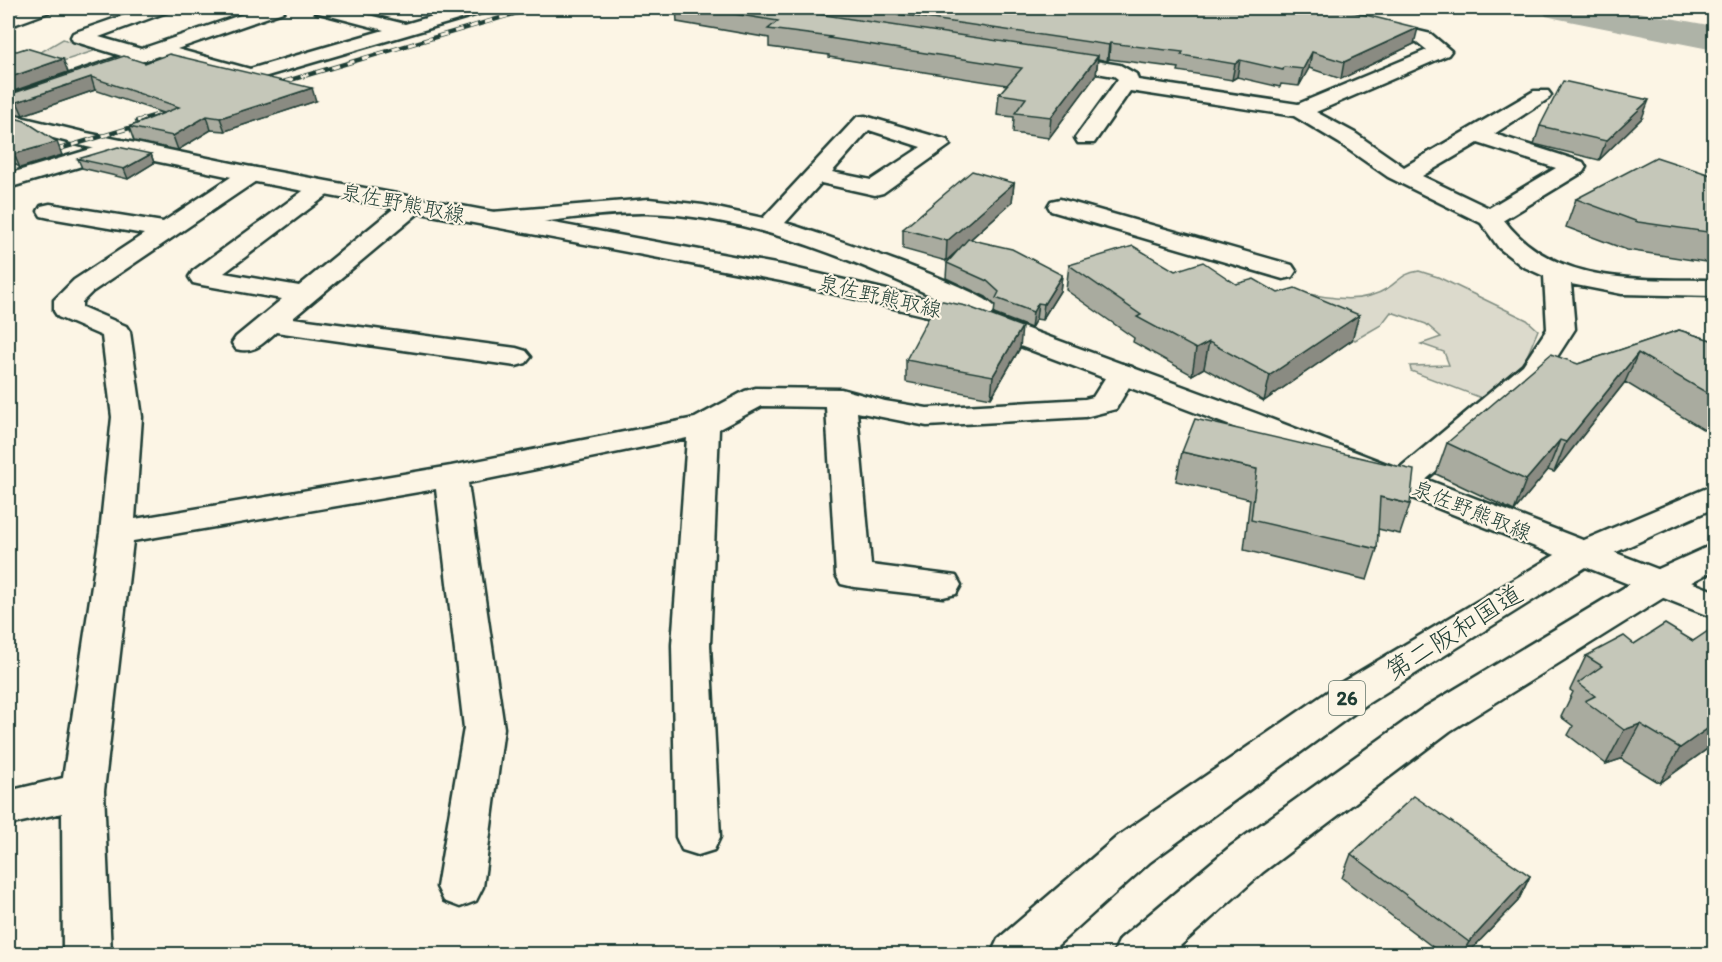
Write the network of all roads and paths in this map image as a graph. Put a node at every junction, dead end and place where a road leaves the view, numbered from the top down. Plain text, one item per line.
1 (43, 8) edge
2 (161, 8) edge
3 (277, 8) edge
4 (321, 8) edge
5 (479, 8) edge
6 (1301, 8) edge
7 (8, 22) edge
8 (405, 29) junction
9 (149, 52) junction
10 (1028, 57) edge
11 (1124, 84) junction
12 (1541, 95) dead end
13 (8, 102) edge
14 (1300, 111) junction
15 (8, 120) edge
16 (1475, 135) junction
17 (1086, 138) dead end
18 (121, 147) junction
19 (251, 174) junction
20 (816, 175) dead end
21 (1404, 176) junction
22 (8, 182) edge
23 (322, 188) junction
24 (413, 205) junction
25 (1060, 206) dead end
26 (50, 211) dead end
27 (1490, 218) junction
28 (492, 219) junction
29 (768, 227) junction
30 (167, 230) junction
31 (1283, 271) dead end
32 (1557, 271) junction
33 (1714, 288) edge
34 (304, 295) junction
35 (982, 308) dead end
36 (270, 323) junction
37 (246, 343) dead end
38 (516, 357) dead end
39 (1122, 373) junction
40 (841, 398) junction
41 (704, 425) junction
42 (451, 476) junction
43 (1402, 483) junction
44 (1714, 495) edge
45 (117, 533) junction
46 (1582, 554) junction
47 (1714, 556) edge
48 (1658, 584) junction
49 (943, 585) dead end
50 (1714, 605) edge
51 (83, 791) junction
52 (8, 808) edge
53 (698, 837) dead end
54 (460, 886) dead end
55 (87, 954) edge
56 (1015, 954) edge
57 (1137, 954) edge

1 - 7 main road
2 - 9 main road
3 - 9 main road
4 - 8 main road
5 - 8 main road
6 - 14 main road
8 - 9 main road
9 - 13 main road
10 - 11 main road
11 - 14 main road
11 - 17 main road
12 - 16 main road
14 - 21 main road
15 - 18 main road, 泉佐野熊取線
16 - 21 main road
16 - 27 main road
18 - 19 main road, 泉佐野熊取線
18 - 22 main road
19 - 23 main road, 泉佐野熊取線
19 - 30 main road
20 - 29 main road
21 - 27 main road
23 - 24 main road, 泉佐野熊取線
23 - 34 main road
24 - 28 main road, 泉佐野熊取線
24 - 34 main road
25 - 31 main road
26 - 30 main road
27 - 32 main road
28 - 29 main road
28 - 39 main road, 泉佐野熊取線
29 - 35 main road
30 - 45 main road
32 - 33 main road
32 - 43 main road
34 - 36 main road
36 - 37 main road
36 - 38 main road
39 - 40 main road
39 - 43 main road, 泉佐野熊取線
40 - 41 main road
40 - 49 main road
41 - 42 main road
41 - 53 main road
42 - 45 main road
42 - 54 main road
43 - 46 main road, 泉佐野熊取線
44 - 46 main road, 第二阪和国道 / 26
45 - 51 main road
46 - 48 main road, 泉佐野熊取線
46 - 56 main road, 第二阪和国道 / 26
47 - 48 main road
48 - 50 main road, 泉佐野熊取線
48 - 57 main road
51 - 52 main road
51 - 55 main road

